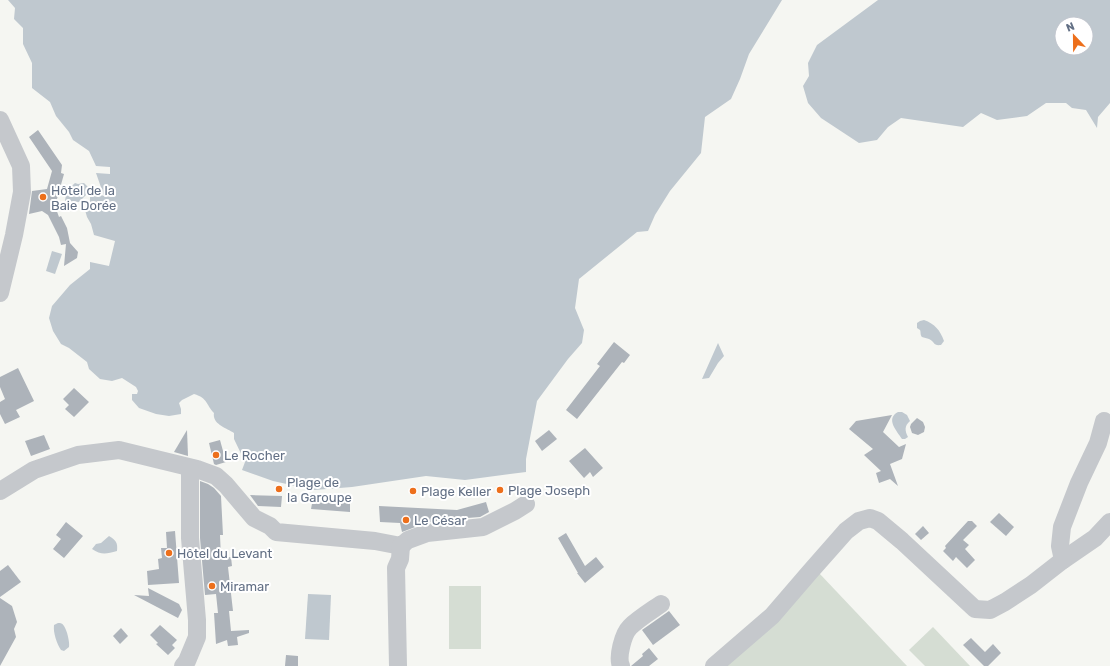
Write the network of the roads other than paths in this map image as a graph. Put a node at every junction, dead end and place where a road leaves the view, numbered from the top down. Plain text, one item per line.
1 (0, 120) edge
2 (7, 234) edge
3 (0, 293) edge
4 (1104, 420) dead end
5 (190, 468) junction
6 (0, 491) edge
7 (526, 504) dead end
8 (1110, 522) edge
9 (401, 552) junction
10 (1063, 560) junction
11 (661, 604) dead end
12 (183, 666) edge
13 (398, 666) edge
14 (407, 666) edge
15 (622, 666) edge
16 (714, 666) edge

1 - 2 street
2 - 3 street
4 - 10 street
5 - 6 street
5 - 9 street
5 - 12 street
7 - 9 street
8 - 10 street
9 - 13 street
9 - 14 street
10 - 16 street
11 - 15 street

